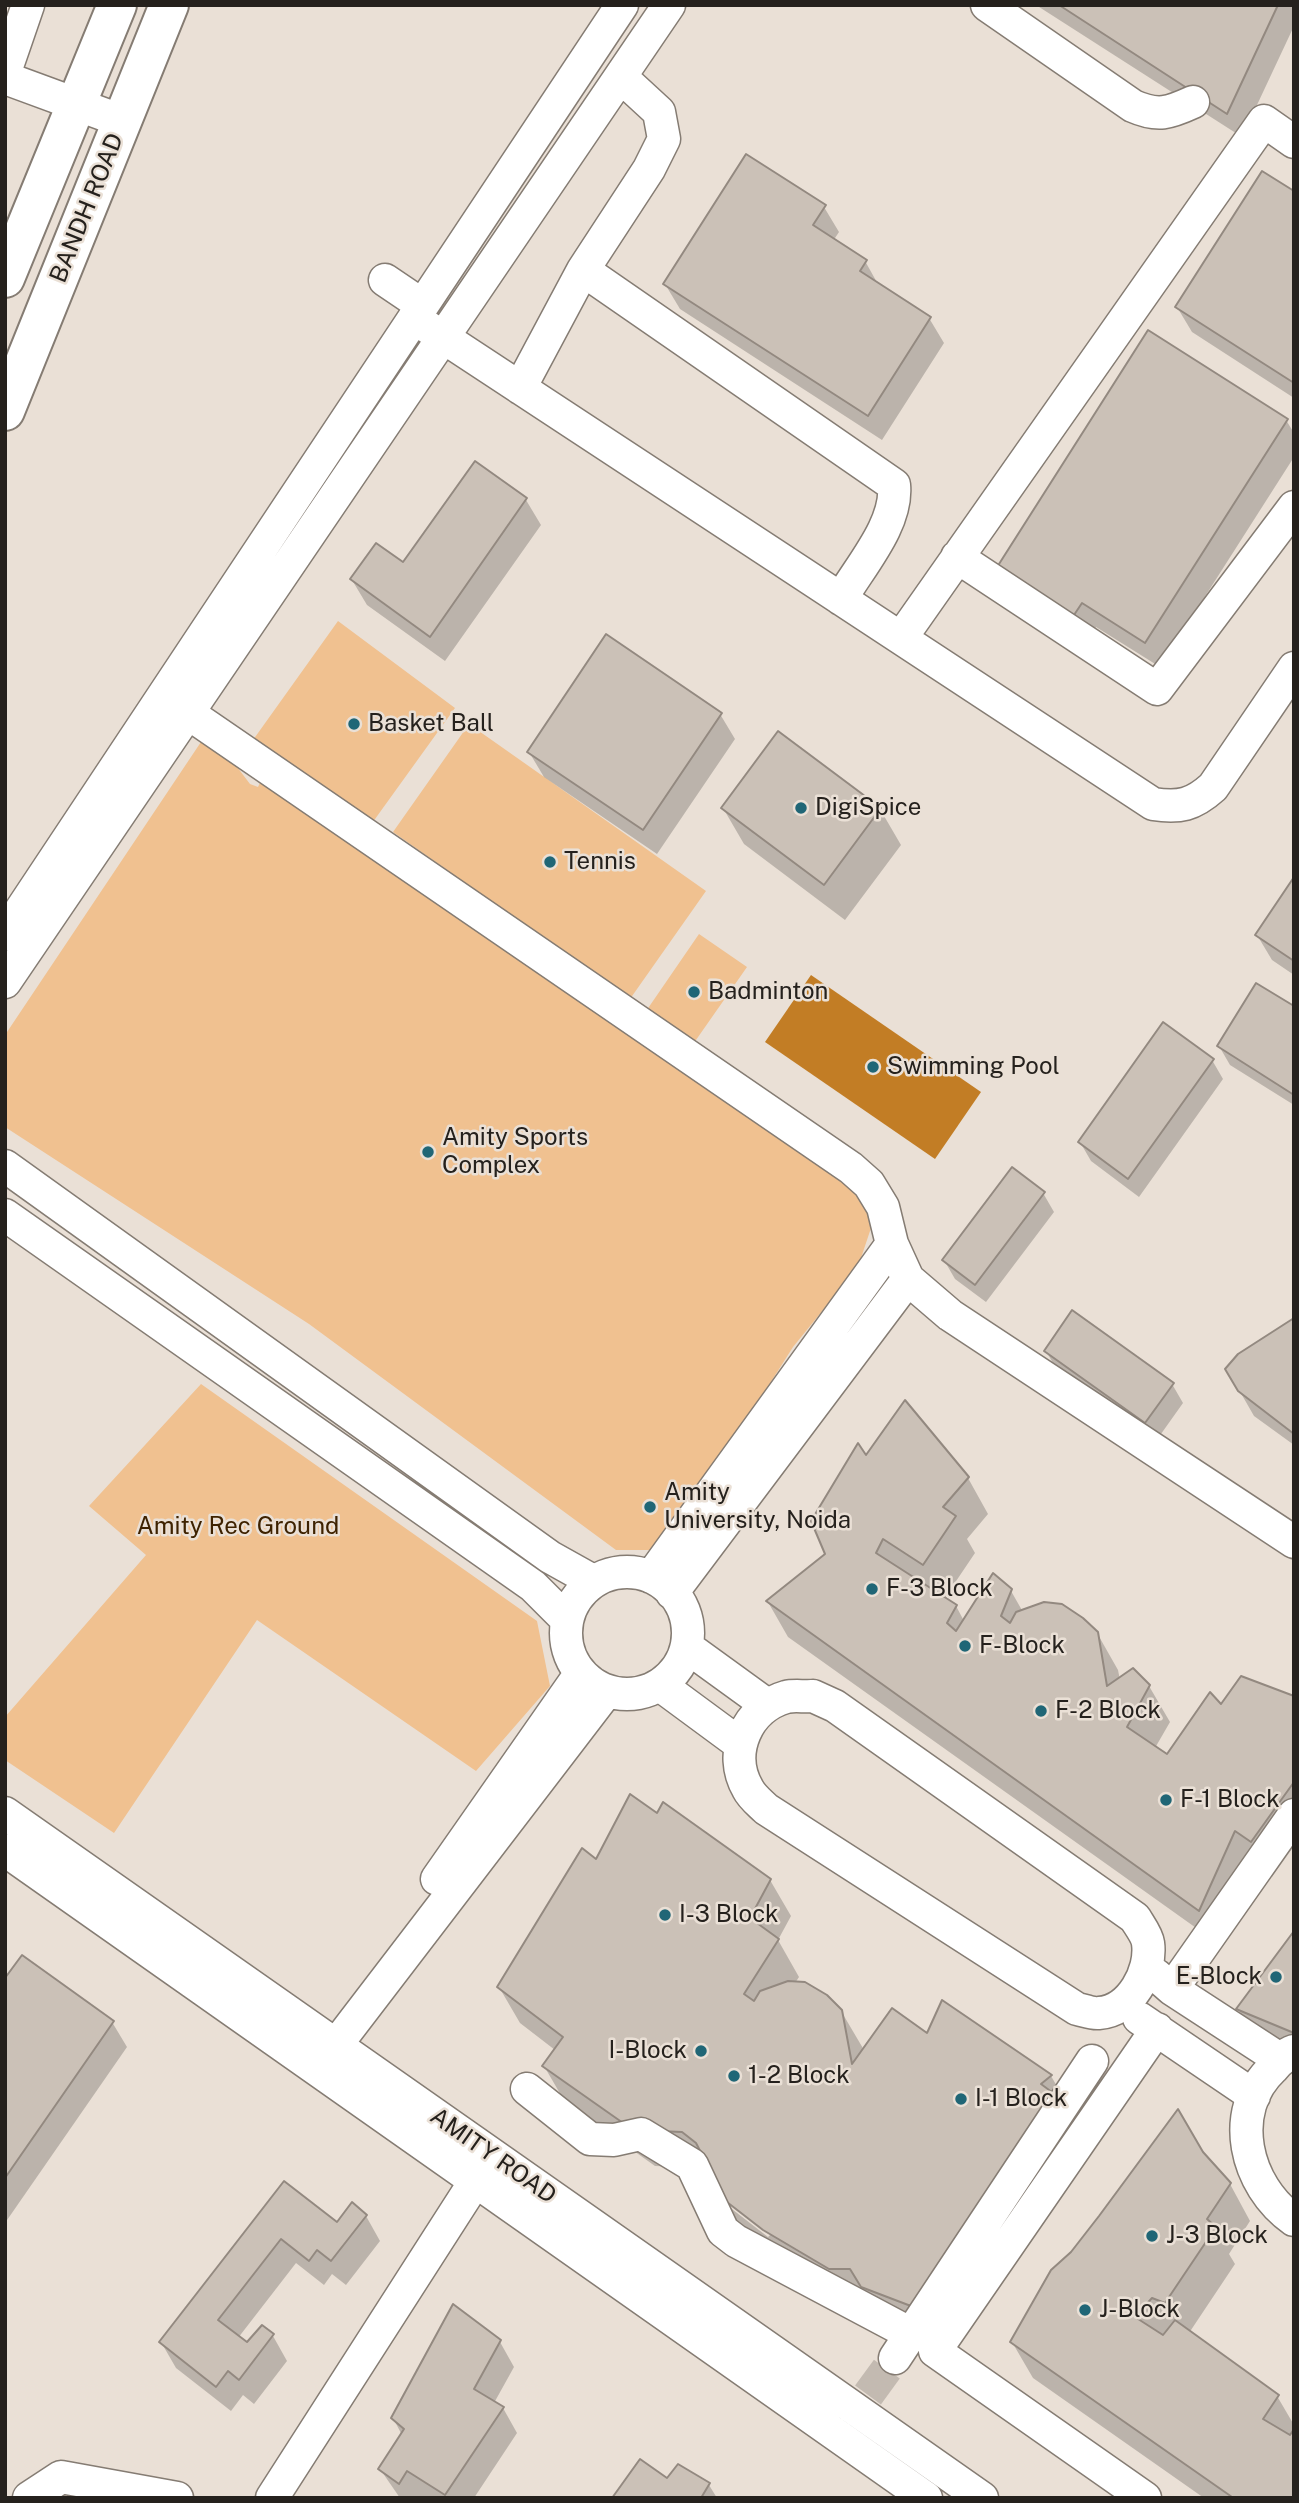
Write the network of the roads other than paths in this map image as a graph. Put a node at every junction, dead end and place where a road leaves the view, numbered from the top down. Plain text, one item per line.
1 (28, 5) edge
2 (117, 5) edge
3 (169, 5) edge
4 (622, 5) edge
5 (669, 5) edge
6 (987, 5) edge
7 (5, 72) edge
8 (621, 77) junction
9 (5, 78) edge
10 (1193, 102) dead end
11 (76, 106) junction
12 (122, 121) junction
13 (1294, 142) edge
14 (583, 270) junction
15 (5, 278) edge
16 (385, 280) dead end
17 (417, 311) junction
18 (444, 338) junction
19 (520, 388) junction
20 (5, 411) edge
21 (1294, 507) edge
22 (957, 557) junction
23 (841, 599) junction
24 (901, 638) junction
25 (1294, 668) edge
26 (188, 713) junction
27 (5, 934) edge
28 (5, 982) edge
29 (5, 1166) edge
30 (5, 1215) edge
31 (892, 1244) junction
32 (908, 1279) junction
33 (1294, 1542) edge
34 (593, 1581) junction
35 (662, 1585) junction
36 (566, 1619) junction
37 (687, 1647) junction
38 (581, 1673) junction
39 (660, 1685) junction
40 (607, 1691) junction
41 (767, 1705) junction
42 (740, 1744) junction
43 (5, 1813) edge
44 (1294, 1815) edge
45 (5, 1850) edge
46 (1147, 1966) junction
47 (1172, 1989) junction
48 (1121, 2005) junction
49 (1157, 2029) junction
50 (330, 2040) junction
51 (1288, 2055) edge
52 (1092, 2061) dead end
53 (527, 2089) dead end
54 (1254, 2096) junction
55 (484, 2168) junction
56 (1294, 2220) edge
57 (281, 2494) edge
58 (29, 2498) edge
59 (177, 2498) edge
60 (926, 2498) edge
61 (982, 2498) edge
62 (1145, 2498) edge

1 - 7 street
2 - 11 main road, BANDH ROAD
3 - 12 main road, BANDH ROAD
4 - 17 street
5 - 8 street
6 - 10 street
8 - 14 street
8 - 18 street
9 - 11 street
11 - 12 street
11 - 15 main road, BANDH ROAD
12 - 20 main road, BANDH ROAD
13 - 22 street
14 - 19 street
14 - 23 street
16 - 17 street
17 - 18 street
17 - 27 street
18 - 19 street
18 - 26 street
19 - 23 street
21 - 22 street
22 - 24 street
23 - 24 street
24 - 25 street
26 - 28 street
26 - 31 street
29 - 34 street
30 - 36 street
31 - 32 street
31 - 35 street
32 - 33 street
32 - 35 street
34 - 35 street
34 - 36 street
35 - 37 street
36 - 38 street
37 - 39 street
37 - 41 street
38 - 40 street
38 - 50 street
39 - 40 street
39 - 42 street
40 - 50 street
41 - 42 street
41 - 46 street
42 - 48 street
43 - 50 street, AMITY ROAD
44 - 47 street
45 - 55 street, AMITY ROAD
46 - 47 street
46 - 48 street
47 - 51 street
48 - 49 street
49 - 54 street
49 - 62 street
50 - 55 street, AMITY ROAD
51 - 54 street
52 - 53 street
54 - 56 street
55 - 57 street
55 - 60 street, AMITY ROAD
55 - 61 street, AMITY ROAD
58 - 59 street

